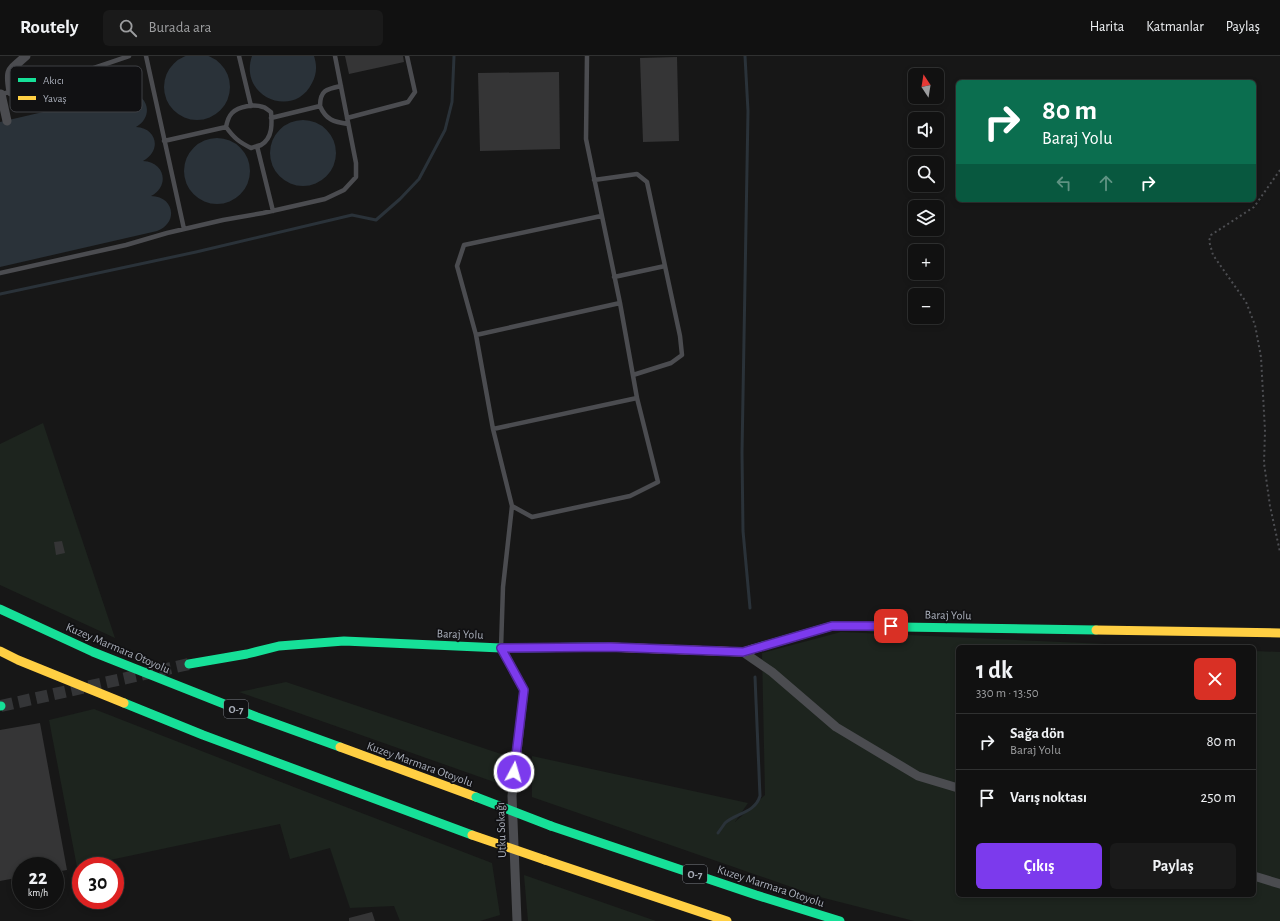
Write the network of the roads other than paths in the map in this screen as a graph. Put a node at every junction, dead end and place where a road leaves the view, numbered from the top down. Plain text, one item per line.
1 (26, 56) edge
2 (129, 56) edge
3 (146, 56) edge
4 (239, 56) edge
5 (334, 56) edge
6 (407, 56) edge
7 (587, 56) edge
8 (12, 66) edge
9 (101, 66) edge
10 (10, 71) edge
11 (341, 86) junction
12 (4, 94) edge
13 (251, 106) junction
14 (320, 106) junction
15 (272, 118) junction
16 (347, 118) junction
17 (7, 121) dead end
18 (348, 124) junction
19 (226, 127) junction
20 (164, 141) junction
21 (258, 146) junction
22 (594, 180) junction
23 (273, 211) junction
24 (601, 216) junction
25 (184, 229) junction
26 (665, 266) junction
27 (0, 273) edge
28 (614, 277) junction
29 (620, 303) junction
30 (476, 335) junction
31 (633, 375) junction
32 (637, 398) junction
33 (493, 429) junction
34 (512, 506) junction
35 (0, 609) edge
36 (1280, 633) edge
37 (501, 648) junction
38 (0, 651) edge
39 (743, 652) junction
40 (189, 664) tunnel mouth
41 (956, 787) edge
42 (1256, 877) edge
43 (1280, 884) edge
44 (515, 921) edge
45 (726, 921) edge
46 (840, 921) edge

1 - 8 street
2 - 9 lane
3 - 20 lane
4 - 13 lane
5 - 11 lane
6 - 16 lane
7 - 22 lane
10 - 12 street
11 - 14 lane
11 - 16 lane
12 - 17 street
13 - 15 lane
13 - 19 lane
14 - 15 lane
14 - 18 lane
15 - 21 lane
16 - 18 lane
18 - 23 lane
19 - 20 lane
19 - 21 lane
20 - 25 lane
21 - 23 lane
22 - 24 lane
22 - 26 lane
23 - 25 lane
24 - 28 lane
24 - 30 lane
25 - 27 lane
26 - 28 lane
26 - 31 lane
28 - 29 lane
29 - 30 lane
29 - 31 lane
30 - 33 lane
31 - 32 lane
32 - 33 lane
32 - 34 lane
33 - 34 lane
34 - 37 lane
35 - 46 main road, Kuzey Marmara Otoyolu / O-7, bridge
36 - 39 main road, Baraj Yolu
37 - 39 main road, Baraj Yolu
37 - 40 main road, Baraj Yolu
37 - 44 street, Utku Sokağı
38 - 45 main road, bridge
39 - 41 street
42 - 43 street

